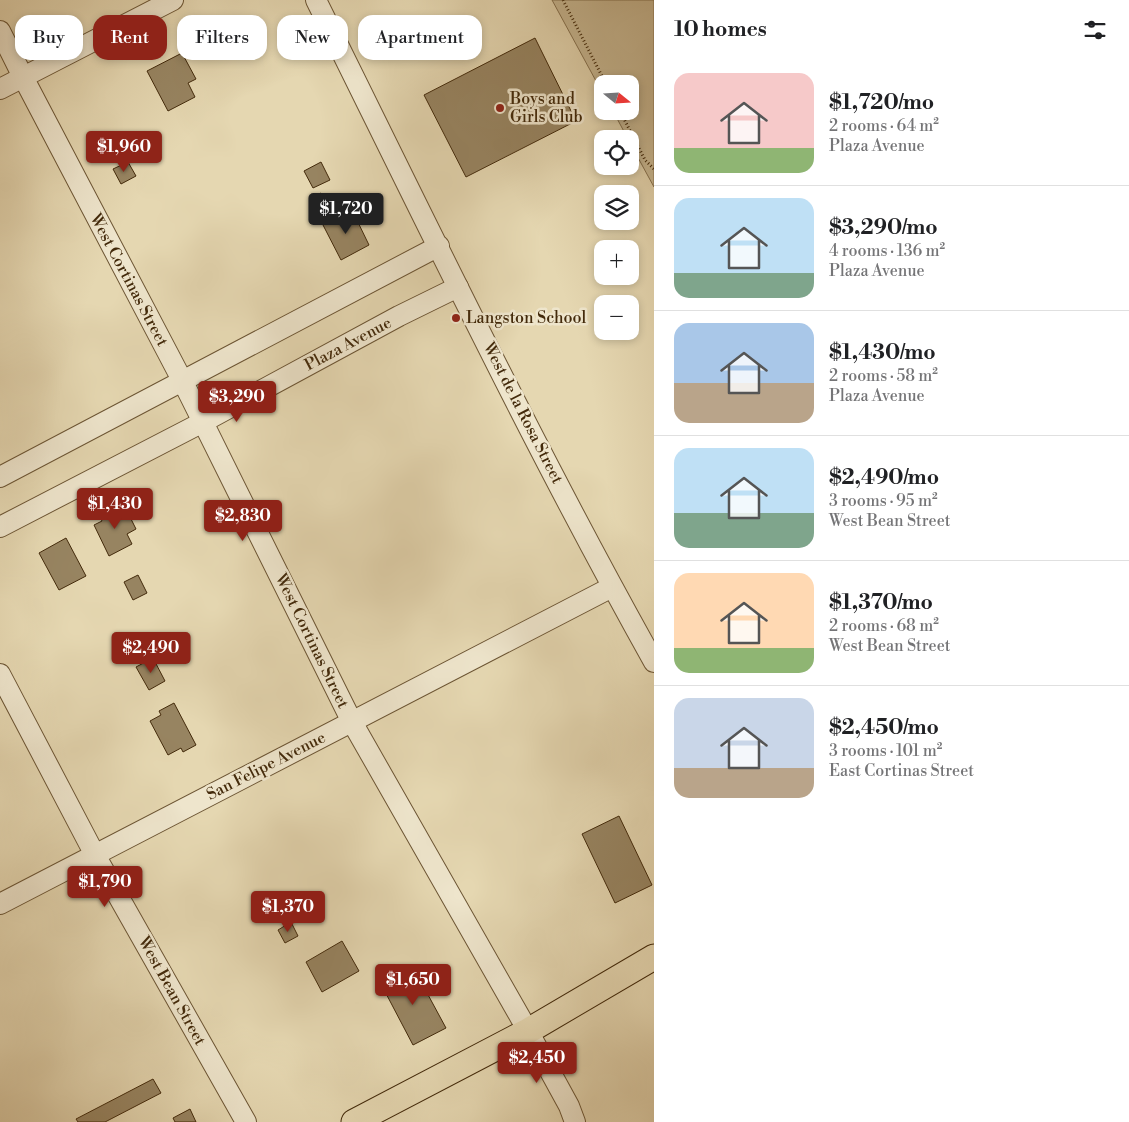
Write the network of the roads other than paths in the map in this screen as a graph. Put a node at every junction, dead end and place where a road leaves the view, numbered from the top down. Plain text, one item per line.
1 (173, 0) edge
2 (316, 0) edge
3 (0, 31) edge
4 (23, 77) junction
5 (0, 89) edge
6 (439, 246) junction
7 (458, 287) junction
8 (183, 382) junction
9 (203, 422) junction
10 (0, 477) edge
11 (0, 527) edge
12 (612, 587) junction
13 (654, 662) edge
14 (0, 674) edge
15 (352, 722) junction
16 (95, 855) junction
17 (0, 904) edge
18 (654, 957) edge
19 (528, 1031) junction
20 (246, 1122) edge
21 (354, 1122) edge
22 (575, 1122) edge

1 - 4 street
2 - 6 street, West de la Rosa Street
3 - 4 street, West Cortinas Street
4 - 5 street
4 - 8 street, West Cortinas Street
6 - 7 street, West de la Rosa Street
6 - 8 street
7 - 9 street, Plaza Avenue
7 - 12 street, West de la Rosa Street
8 - 9 street, West Cortinas Street
8 - 10 street
9 - 11 street, Plaza Avenue
9 - 15 street, West Cortinas Street
12 - 13 street, West de la Rosa Street
12 - 15 street, San Felipe Avenue
14 - 16 street, West Bean Street
15 - 16 street, San Felipe Avenue
15 - 19 street, West Cortinas Street
16 - 17 street, San Felipe Avenue
16 - 20 street, West Bean Street
18 - 19 main road
19 - 21 main road
19 - 22 street, West Cortinas Street

